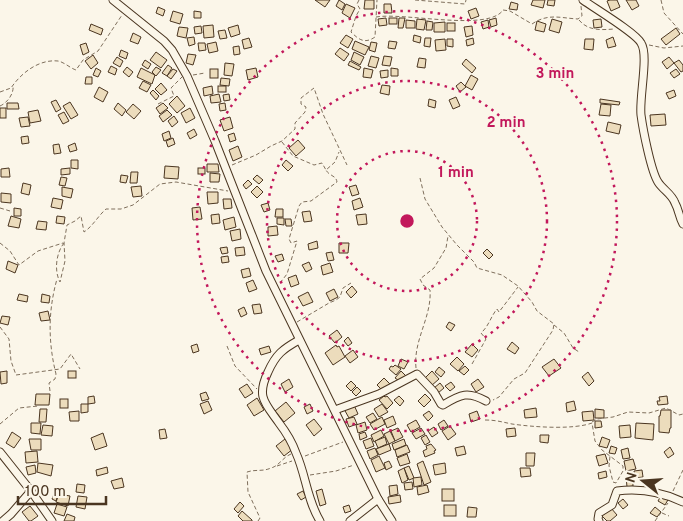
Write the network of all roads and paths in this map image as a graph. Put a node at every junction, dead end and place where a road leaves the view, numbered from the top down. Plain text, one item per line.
1 (113, 0) edge
2 (359, 0) edge
3 (377, 0) edge
4 (415, 0) edge
5 (466, 0) edge
6 (581, 0) edge
7 (661, 0) edge
8 (125, 11) junction
9 (376, 16) junction
10 (578, 19) junction
11 (622, 28) junction
12 (683, 34) edge
13 (641, 42) junction
14 (683, 46) edge
15 (205, 73) dead end
16 (187, 76) junction
17 (13, 86) junction
18 (0, 92) edge
19 (158, 104) dead end
20 (0, 106) edge
21 (282, 141) junction
22 (340, 150) junction
23 (347, 165) dead end
24 (225, 168) junction
25 (326, 170) junction
26 (420, 178) dead end
27 (235, 192) junction
28 (0, 208) edge
29 (10, 211) dead end
30 (683, 224) edge
31 (448, 235) junction
32 (64, 243) junction
33 (0, 244) edge
34 (58, 279) junction
35 (351, 283) dead end
36 (273, 286) junction
37 (518, 286) junction
38 (554, 324) junction
39 (292, 326) junction
40 (0, 328) edge
41 (299, 340) junction
42 (227, 346) dead end
43 (579, 352) dead end
44 (472, 364) dead end
45 (80, 369) dead end
46 (55, 370) junction
47 (416, 374) junction
48 (50, 391) dead end
49 (262, 393) junction
50 (486, 401) joint
51 (38, 406) dead end
52 (335, 410) junction
53 (683, 414) edge
54 (485, 420) dead end
55 (591, 423) junction
56 (0, 424) edge
57 (349, 440) junction
58 (0, 452) edge
59 (297, 455) junction
60 (610, 456) junction
61 (360, 463) junction
62 (276, 466) junction
63 (304, 476) junction
64 (31, 492) junction
65 (378, 499) junction
66 (683, 502) edge
67 (661, 513) dead end
68 (669, 516) dead end
69 (3, 521) edge
70 (52, 521) edge
71 (258, 521) edge
72 (320, 521) edge
73 (350, 521) edge
74 (392, 521) edge
75 (599, 521) edge

1 - 8 street
2 - 9 path
3 - 9 path
4 - 5 path
6 - 10 path
6 - 11 street
7 - 12 path
8 - 16 street
8 - 17 path
9 - 10 path
10 - 11 path
11 - 13 street
13 - 14 path
13 - 30 street
15 - 16 path
16 - 19 path
16 - 24 street
17 - 18 path
17 - 20 path
21 - 22 path
21 - 24 path
21 - 25 path
22 - 23 path
22 - 25 path
24 - 27 street
25 - 36 path
26 - 31 path
27 - 32 path
27 - 36 street
28 - 29 path
31 - 37 path
31 - 47 path
32 - 33 path
32 - 34 path
32 - 34 path
34 - 46 path
35 - 39 path
36 - 39 street
37 - 38 path
37 - 44 path
38 - 43 path
38 - 50 path
39 - 41 street
40 - 46 path
41 - 49 street
41 - 52 street
42 - 49 path
45 - 46 path
46 - 48 path
47 - 50 street
47 - 52 street
49 - 59 street
51 - 56 path
52 - 57 street
53 - 55 path
54 - 55 path
55 - 60 path
57 - 59 path
57 - 61 street
58 - 64 street
59 - 62 path
59 - 62 path
59 - 63 street
60 - 60 path
61 - 63 path
61 - 65 street
62 - 71 path
63 - 72 street
64 - 69 street
64 - 70 street
65 - 73 street
65 - 74 street
66 - 75 street
67 - 68 path

